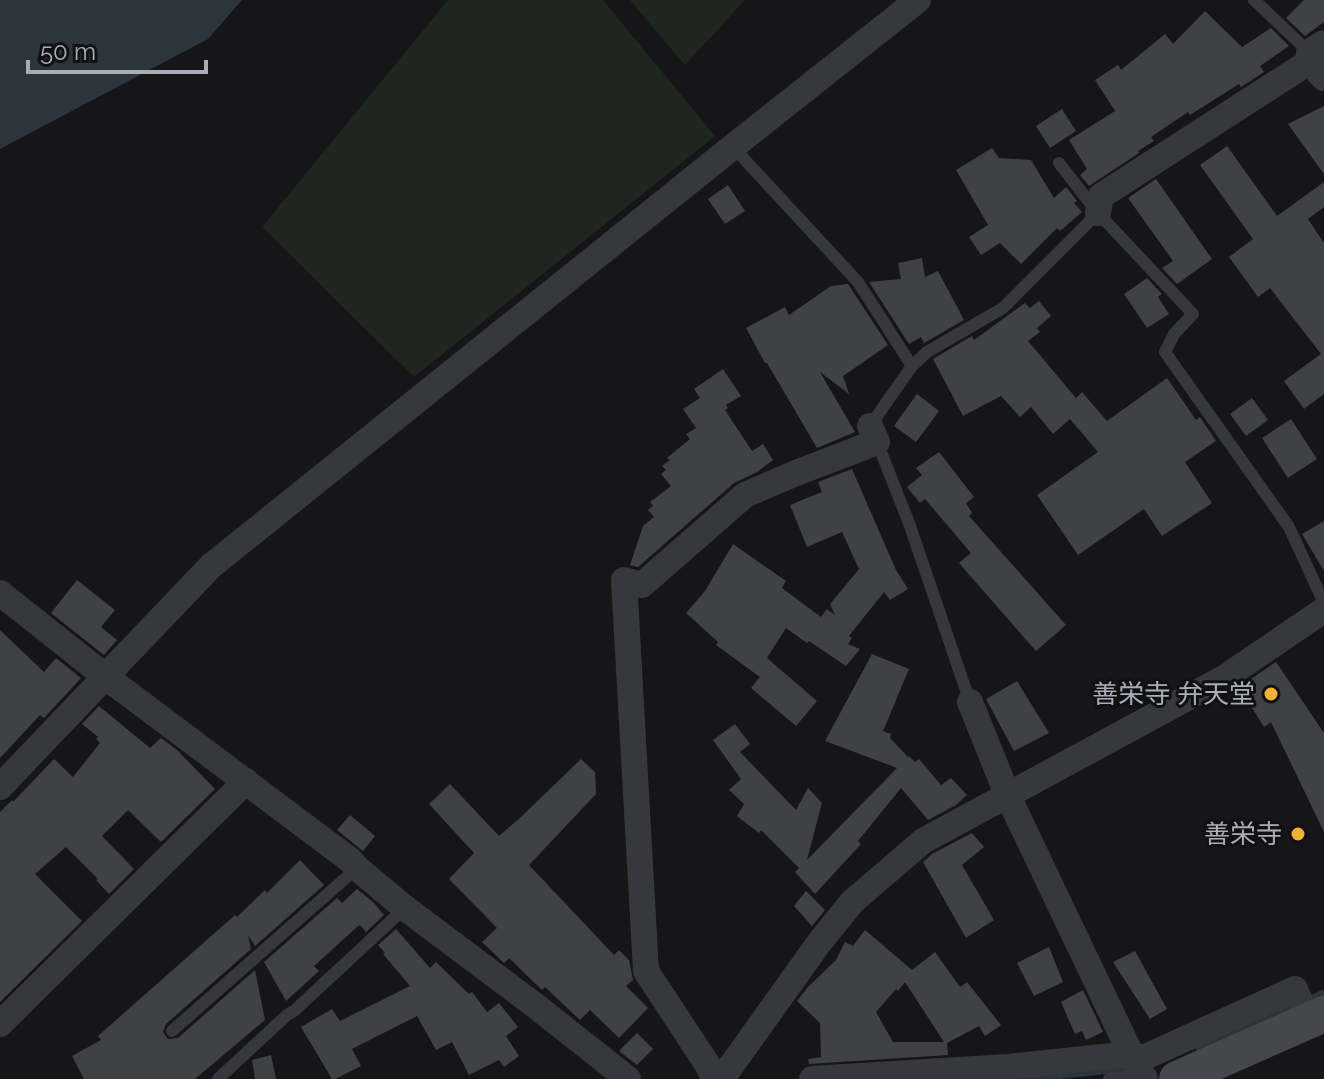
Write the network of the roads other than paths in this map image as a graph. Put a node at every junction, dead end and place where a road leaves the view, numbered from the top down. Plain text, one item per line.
1 (918, 0) edge
2 (1254, 0) edge
3 (1317, 59) edge
4 (733, 147) junction
5 (1059, 163) dead end
6 (1098, 213) junction
7 (912, 366) junction
8 (874, 434) junction
9 (0, 593) edge
10 (1324, 603) edge
11 (1324, 610) edge
12 (106, 677) junction
13 (970, 702) joint
14 (246, 781) junction
15 (0, 787) edge
16 (1007, 794) junction
17 (357, 868) junction
18 (405, 908) junction
19 (1316, 1018) edge
20 (0, 1024) edge
21 (172, 1031) dead end
22 (1145, 1069) edge
23 (218, 1079) edge
24 (628, 1079) edge
25 (692, 1079) edge
26 (706, 1079) edge
27 (716, 1079) edge
28 (812, 1079) edge
29 (1109, 1079) edge

1 - 4 street
2 - 3 lane
3 - 6 street
4 - 7 lane
4 - 12 street
5 - 6 lane
6 - 7 lane
6 - 10 lane
7 - 8 lane
8 - 13 lane
8 - 27 street
9 - 12 street
11 - 16 street
12 - 14 street
12 - 15 street
13 - 16 street
14 - 17 street
14 - 20 street
16 - 22 street
16 - 27 street
17 - 18 street
17 - 21 lane
18 - 23 lane
18 - 24 street
19 - 22 main road
19 - 22 street
22 - 28 street
22 - 29 lane
25 - 26 street

